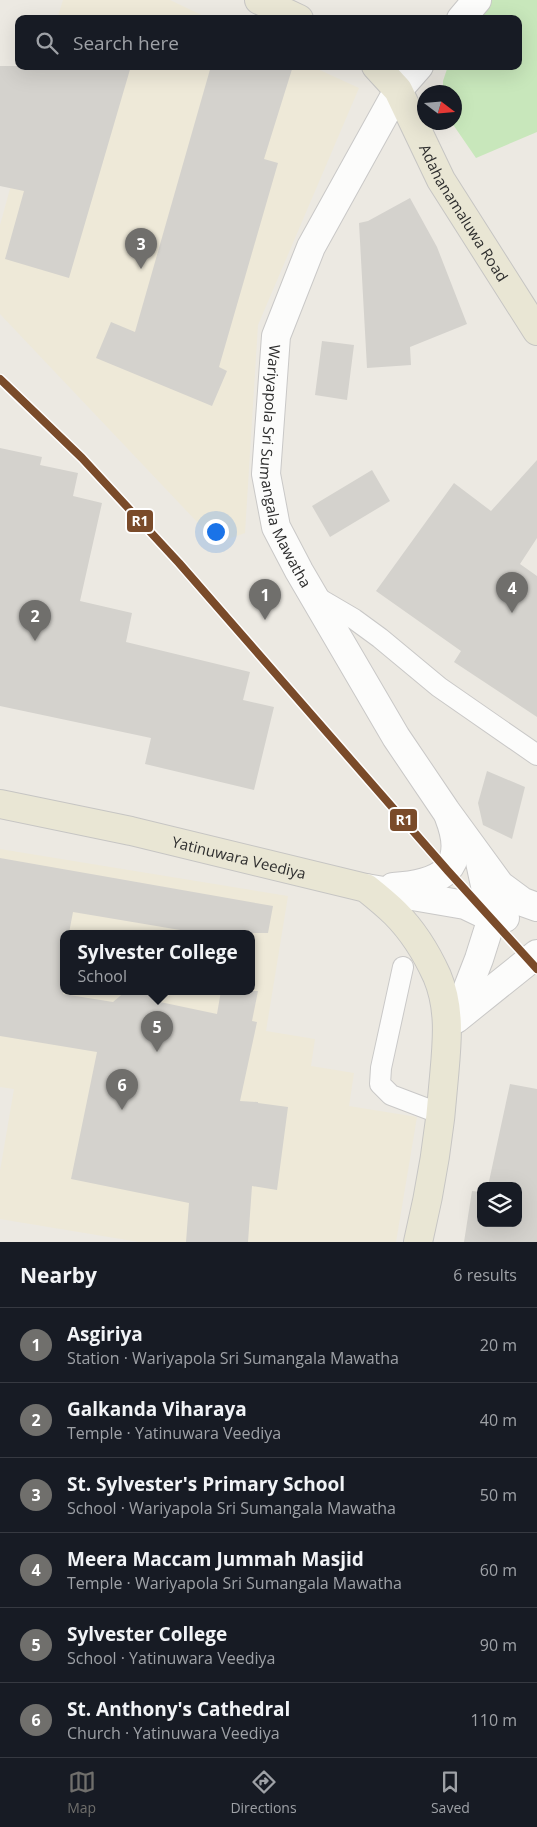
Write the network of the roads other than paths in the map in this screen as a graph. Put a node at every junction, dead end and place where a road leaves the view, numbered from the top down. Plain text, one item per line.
1 (259, 0) edge
2 (477, 0) edge
3 (291, 15) edge
4 (464, 15) edge
5 (380, 70) edge
6 (416, 70) edge
7 (398, 90) junction
8 (537, 332) edge
9 (314, 595) junction
10 (537, 755) edge
11 (0, 804) edge
12 (446, 811) junction
13 (478, 853) junction
14 (366, 888) junction
15 (537, 907) edge
16 (537, 916) edge
17 (492, 918) junction
18 (537, 954) edge
19 (403, 967) dead end
20 (448, 1025) junction
21 (441, 1114) junction
22 (418, 1242) edge

1 - 3 main road
2 - 4 street
5 - 7 main road, Adahanamaluwa Road
6 - 7 street, Wariyapola Sri Sumangala Mawatha
7 - 8 main road, Adahanamaluwa Road
7 - 9 street, Wariyapola Sri Sumangala Mawatha
9 - 10 lane
9 - 12 street, Wariyapola Sri Sumangala Mawatha
11 - 14 main road, Yatinuwara Veediya
12 - 13 street, Wariyapola Sri Sumangala Mawatha
12 - 14 street
13 - 15 street, Wariyapola Sri Sumangala Mawatha
13 - 17 street, Wariyapola Sri Sumangala Mawatha
14 - 17 street
14 - 20 main road, Yatinuwara Veediya
16 - 17 street
17 - 20 street, Wariyapola Sri Sumangala Mawatha
18 - 20 street
19 - 21 lane
20 - 21 main road, Yatinuwara Veediya
21 - 22 main road, Yatinuwara Veediya

